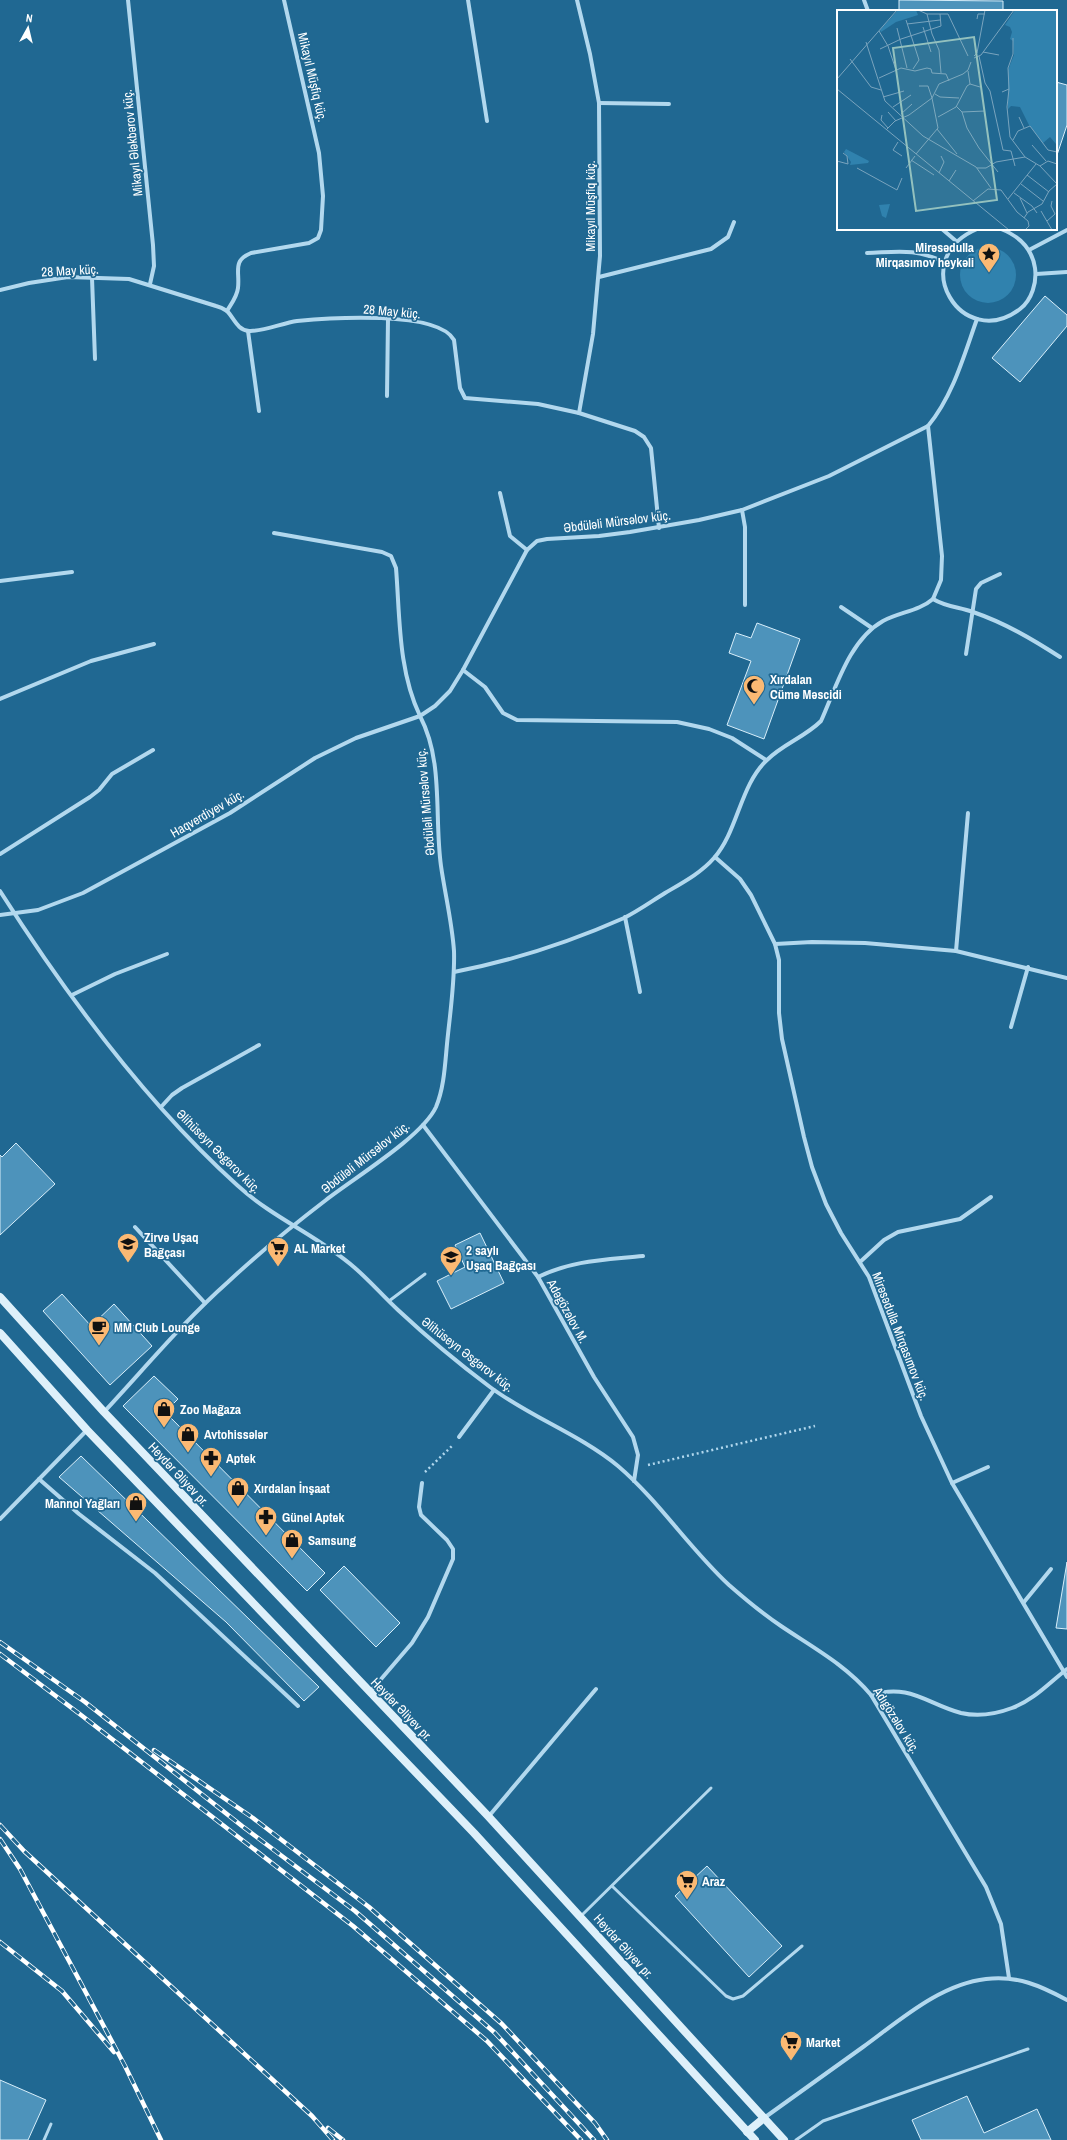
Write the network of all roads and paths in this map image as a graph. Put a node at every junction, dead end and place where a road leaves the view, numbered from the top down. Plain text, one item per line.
1 (128, 0) edge
2 (284, 0) edge
3 (468, 0) edge
4 (576, 0) edge
5 (864, 0) edge
6 (868, 10) edge
7 (599, 103) junction
8 (669, 104) dead end
9 (488, 121) dead end
10 (734, 222) dead end
11 (943, 230) edge
12 (975, 230) edge
13 (1004, 230) edge
14 (1067, 230) edge
15 (956, 241) junction
16 (1029, 250) junction
17 (867, 253) dead end
18 (944, 262) junction
19 (1067, 272) edge
20 (1036, 274) junction
21 (600, 277) junction
22 (92, 278) junction
23 (150, 284) junction
24 (0, 289) edge
25 (227, 311) junction
26 (388, 319) junction
27 (977, 319) junction
28 (248, 331) junction
29 (95, 359) dead end
30 (386, 396) dead end
31 (259, 411) dead end
32 (579, 412) junction
33 (928, 426) junction
34 (500, 493) dead end
35 (742, 510) junction
36 (659, 528) junction
37 (274, 533) dead end
38 (527, 550) junction
39 (72, 572) dead end
40 (1000, 574) dead end
41 (0, 581) edge
42 (933, 599) junction
43 (745, 605) dead end
44 (840, 607) dead end
45 (972, 611) junction
46 (872, 628) junction
47 (154, 644) dead end
48 (966, 654) dead end
49 (1060, 657) dead end
50 (464, 670) junction
51 (0, 699) edge
52 (420, 716) junction
53 (153, 750) dead end
54 (766, 760) junction
55 (968, 813) dead end
56 (0, 854) edge
57 (715, 857) junction
58 (0, 891) edge
59 (14, 914) junction
60 (0, 915) edge
61 (625, 917) junction
62 (776, 944) junction
63 (956, 951) junction
64 (167, 954) dead end
65 (1028, 968) junction
66 (454, 972) junction
67 (1067, 978) edge
68 (640, 992) dead end
69 (72, 994) junction
70 (1011, 1027) dead end
71 (259, 1045) dead end
72 (161, 1107) junction
73 (423, 1125) junction
74 (991, 1197) dead end
75 (293, 1226) junction
76 (135, 1227) dead end
77 (643, 1256) dead end
78 (860, 1262) junction
79 (426, 1274) dead end
80 (538, 1277) junction
81 (0, 1297) edge
82 (389, 1301) junction
83 (205, 1303) junction
84 (0, 1333) edge
85 (494, 1390) junction
86 (104, 1412) junction
87 (815, 1426) dead end
88 (87, 1430) junction
89 (460, 1437) joint
90 (638, 1467) junction
91 (988, 1467) dead end
92 (39, 1479) junction
93 (634, 1481) junction
94 (952, 1482) junction
95 (422, 1483) joint
96 (0, 1519) edge
97 (1051, 1569) dead end
98 (1024, 1602) junction
99 (1065, 1670) edge
100 (1067, 1677) edge
101 (596, 1689) dead end
102 (370, 1692) junction
103 (871, 1695) junction
104 (298, 1706) dead end
105 (710, 1788) dead end
106 (488, 1816) junction
107 (612, 1886) junction
108 (581, 1916) junction
109 (802, 1946) dead end
110 (1009, 1978) junction
111 (1067, 2000) edge
112 (1028, 2049) dead end
113 (764, 2118) junction
114 (51, 2124) dead end
115 (747, 2132) junction
116 (44, 2140) edge
117 (755, 2140) edge
118 (784, 2140) edge
119 (796, 2140) edge

1 - 23 street, Mikayıl Ələkbərov küç.
2 - 25 street, Mikayıl Müşfiq küç.
3 - 9 street
4 - 7 street, Mikayıl Müşfiq küç.
5 - 6 street
7 - 8 street
7 - 21 street, Mikayıl Müşfiq küç.
10 - 21 street
11 - 15 street
12 - 15 street
13 - 16 street
14 - 16 street
15 - 18 street
16 - 20 street
17 - 18 street
18 - 27 street
19 - 20 street
20 - 27 street
21 - 32 street, Mikayıl Müşfiq küç.
22 - 23 street, 28 May küç.
22 - 24 street, 28 May küç.
22 - 29 street
23 - 25 street, 28 May küç.
25 - 28 street
26 - 28 street, 28 May küç.
26 - 30 street
26 - 32 street, 28 May küç.
27 - 33 street, Əbdüləli Mürsəlov küç.
28 - 31 street
32 - 36 street, 28 May küç.
33 - 35 street, Əbdüləli Mürsəlov küç.
33 - 42 street
34 - 38 street
35 - 36 street, Əbdüləli Mürsəlov küç.
35 - 43 street
36 - 38 street, Əbdüləli Mürsəlov küç.
37 - 52 street, Əbdüləli Mürsəlov küç.
38 - 50 street
39 - 41 street
40 - 45 street
42 - 45 street
42 - 46 street
44 - 46 street
45 - 48 street
45 - 49 street
46 - 54 street
47 - 51 street
50 - 52 street
50 - 54 street
52 - 59 street, Haqverdiyev küç.
52 - 66 street, Əbdüləli Mürsəlov küç.
53 - 56 street
54 - 57 street
55 - 63 street
57 - 61 street
57 - 62 street, Mirəsədulla Mirqasımov küç.
58 - 59 street, Əlihüseyn Əsgərov küç.
59 - 60 street, Haqverdiyev küç.
59 - 69 street, Əlihüseyn Əsgərov küç.
61 - 66 street
61 - 68 street
62 - 63 street
62 - 78 street, Mirəsədulla Mirqasımov küç.
63 - 65 street
64 - 69 street
65 - 67 street
65 - 70 street
66 - 73 street, Əbdüləli Mürsəlov küç.
69 - 72 street, Əlihüseyn Əsgərov küç.
71 - 72 street
72 - 75 street, Əlihüseyn Əsgərov küç.
73 - 75 street, Əbdüləli Mürsəlov küç.
73 - 80 street, Adəgözəlov M.
74 - 78 street
75 - 82 street, Əlihüseyn Əsgərov küç.
75 - 83 street, Əbdüləli Mürsəlov küç.
76 - 83 street
77 - 80 street
78 - 94 street, Mirəsədulla Mirqasımov küç.
79 - 82 lane
80 - 90 street, Adəgözəlov M.
81 - 86 main road, Heydər Əliyev pr.
82 - 85 street, Əlihüseyn Əsgərov küç.
83 - 86 street, Əbdüləli Mürsəlov küç.
84 - 88 main road
85 - 89 street
85 - 93 street, Əlihüseyn Əsgərov küç.
86 - 102 main road, Heydər Əliyev pr.
87 - 90 path
88 - 92 street
88 - 115 main road
89 - 95 path
90 - 93 street, Adəgözəlov M.
91 - 94 street
92 - 96 street
92 - 104 street
93 - 103 street, Adıgözəlov küç.
94 - 98 street, Mirəsədulla Mirqasımov küç.
95 - 102 street
97 - 98 street
98 - 99 street, Mirəsədulla Mirqasımov küç.
99 - 100 street, Mirəsədulla Mirqasımov küç.
99 - 103 street
101 - 106 street
102 - 106 main road, Heydər Əliyev pr.
103 - 110 street, Adıgözəlov küç.
105 - 107 lane
106 - 108 main road, Heydər Əliyev pr.
107 - 108 lane
107 - 109 lane
108 - 113 main road, Heydər Əliyev pr.
110 - 111 street
110 - 113 street
112 - 119 lane
113 - 115 main road
113 - 118 main road, Heydər Əliyev pr.
114 - 116 lane
115 - 117 main road

